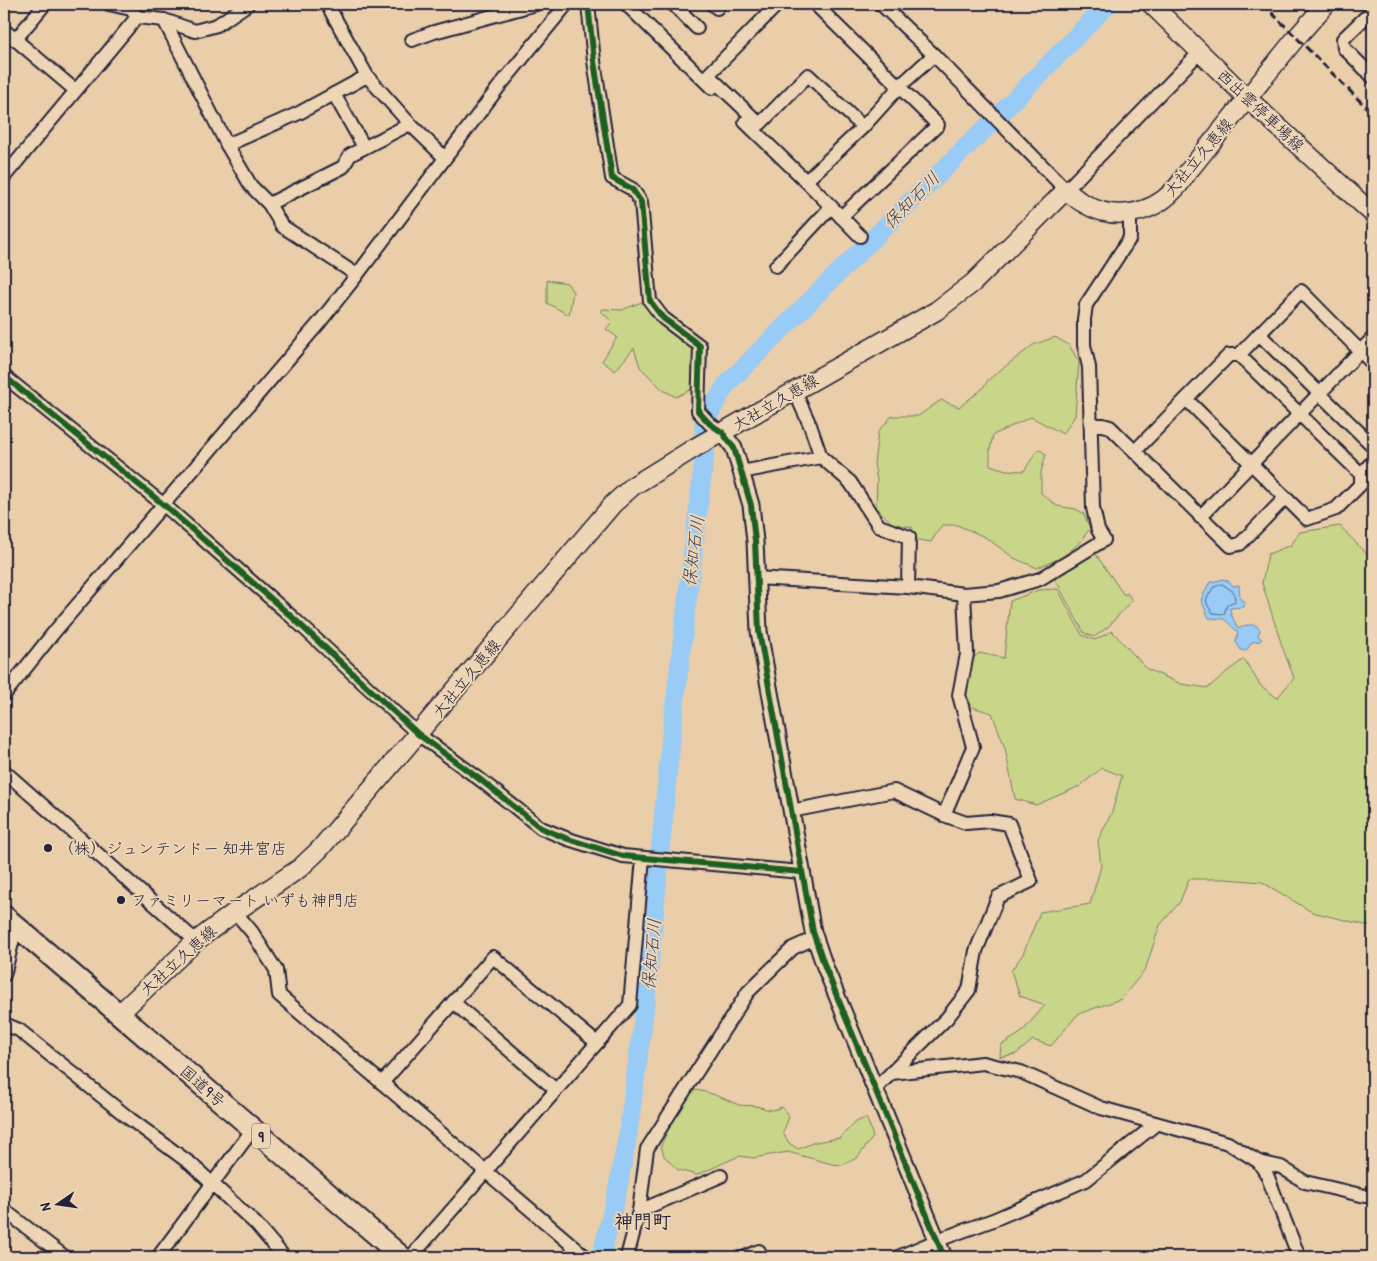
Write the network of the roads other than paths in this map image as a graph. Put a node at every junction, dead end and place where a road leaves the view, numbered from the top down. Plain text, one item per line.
1 (45, 4) edge
2 (109, 4) edge
3 (248, 4) edge
4 (327, 4) edge
5 (536, 4) edge
6 (567, 4) edge
7 (588, 4) edge
8 (626, 4) edge
9 (673, 4) edge
10 (778, 4) edge
11 (815, 4) edge
12 (882, 4) edge
13 (1151, 4) edge
14 (1326, 4) edge
15 (1373, 10) edge
16 (137, 17) junction
17 (164, 20) junction
18 (697, 28) dead end
19 (4, 30) edge
20 (15, 40) junction
21 (412, 40) dead end
22 (1200, 52) junction
23 (934, 55) junction
24 (367, 76) junction
25 (1373, 77) edge
26 (712, 83) junction
27 (900, 86) junction
28 (75, 90) junction
29 (334, 94) junction
30 (1248, 98) junction
31 (410, 124) junction
32 (863, 127) junction
33 (227, 145) junction
34 (364, 147) junction
35 (444, 157) junction
36 (4, 177) edge
37 (806, 181) junction
38 (1066, 190) junction
39 (269, 204) junction
40 (831, 207) junction
41 (1130, 214) junction
42 (1373, 214) edge
43 (841, 217) junction
44 (860, 236) dead end
45 (776, 266) dead end
46 (356, 275) junction
47 (1259, 334) junction
48 (1373, 338) edge
49 (1360, 351) junction
50 (1240, 356) junction
51 (1373, 364) edge
52 (4, 376) edge
53 (794, 390) junction
54 (1320, 393) junction
55 (1186, 399) junction
56 (1299, 414) junction
57 (1091, 425) junction
58 (715, 431) junction
59 (1373, 446) edge
60 (1135, 451) junction
61 (821, 457) junction
62 (1373, 461) edge
63 (1251, 464) junction
64 (741, 472) junction
65 (1360, 474) junction
66 (1285, 498) junction
67 (164, 505) junction
68 (1200, 517) junction
69 (756, 578) junction
70 (908, 587) junction
71 (964, 594) junction
72 (4, 695) edge
73 (418, 734) junction
74 (4, 771) edge
75 (791, 811) junction
76 (944, 815) junction
77 (643, 858) junction
78 (801, 872) junction
79 (234, 912) junction
80 (10, 922) edge
81 (815, 938) junction
82 (196, 941) junction
83 (4, 974) edge
84 (453, 1002) junction
85 (119, 1014) junction
86 (4, 1024) edge
87 (597, 1043) junction
88 (892, 1073) junction
89 (382, 1083) junction
90 (876, 1089) junction
91 (556, 1090) junction
92 (1156, 1124) junction
93 (253, 1129) junction
94 (1259, 1162) junction
95 (486, 1171) junction
96 (721, 1176) dead end
97 (212, 1184) junction
98 (1373, 1194) edge
99 (4, 1210) edge
100 (639, 1211) junction
101 (938, 1240) junction
102 (64, 1257) edge
103 (158, 1257) edge
104 (284, 1257) edge
105 (402, 1257) edge
106 (411, 1257) edge
107 (586, 1257) edge
108 (627, 1257) edge
109 (745, 1257) edge
110 (761, 1257) edge
111 (898, 1257) edge
112 (944, 1257) edge
113 (1299, 1257) edge

1 - 20 street
2 - 16 street
3 - 17 street
4 - 24 street
5 - 21 street
6 - 35 street
7 - 58 street
8 - 26 street
9 - 18 street
10 - 26 street
11 - 27 street
12 - 23 street
13 - 22 main road, 西出雲停車場線
14 - 30 main road, 大社立久恵線
15 - 25 street
16 - 17 street
16 - 28 street
17 - 33 street
19 - 20 street
20 - 28 street
22 - 30 main road, 西出雲停車場線
22 - 38 street
23 - 27 street
23 - 38 street
24 - 29 street
24 - 31 street
26 - 32 street
26 - 37 street
27 - 32 street
27 - 43 street
28 - 36 street
29 - 33 street
29 - 34 street
30 - 41 main road, 大社立久恵線
30 - 42 main road, 西出雲停車場線
31 - 34 street
31 - 35 street
32 - 37 street
33 - 39 street
34 - 39 street
35 - 46 street
37 - 40 street
38 - 41 main road, 大社立久恵線
38 - 53 main road, 大社立久恵線
39 - 46 street
40 - 43 street
40 - 45 street
41 - 57 street
43 - 44 street
46 - 67 street
47 - 49 street
47 - 50 street
47 - 54 street
48 - 49 street
49 - 51 street
49 - 54 street
50 - 55 street
50 - 56 street
52 - 67 street
53 - 58 main road, 大社立久恵線
53 - 61 street
54 - 56 street
54 - 59 street
55 - 60 street
55 - 63 street
56 - 63 street
56 - 65 street
57 - 60 street
57 - 71 street
58 - 64 street
58 - 73 main road, 大社立久恵線
60 - 68 street
61 - 64 street
61 - 70 street
62 - 65 street
63 - 66 street
63 - 68 street
64 - 69 street
65 - 66 street
66 - 68 street
67 - 72 street
67 - 73 street
69 - 70 street
69 - 75 street
70 - 71 street
71 - 76 street
73 - 77 street
73 - 79 main road, 大社立久恵線
74 - 82 street
75 - 76 street
75 - 78 street
76 - 88 street
77 - 78 street
77 - 87 street
78 - 81 street
79 - 82 main road, 大社立久恵線
79 - 89 street
80 - 83 street
80 - 85 highway, 国道9号 / 9
81 - 90 street
81 - 100 street
82 - 85 main road, 大社立久恵線
84 - 87 street
84 - 89 street
84 - 91 street
85 - 93 highway, 国道9号 / 9
86 - 97 street
87 - 91 street
88 - 90 street
88 - 92 street
89 - 95 street
90 - 101 street
91 - 95 street
92 - 94 street
92 - 101 street
93 - 97 street
93 - 105 highway, 国道9号 / 9
94 - 98 street
94 - 113 street
95 - 106 street
95 - 107 street
96 - 100 street
97 - 103 street
97 - 104 street
99 - 102 street
100 - 108 street
101 - 111 street
101 - 112 street
109 - 110 street

